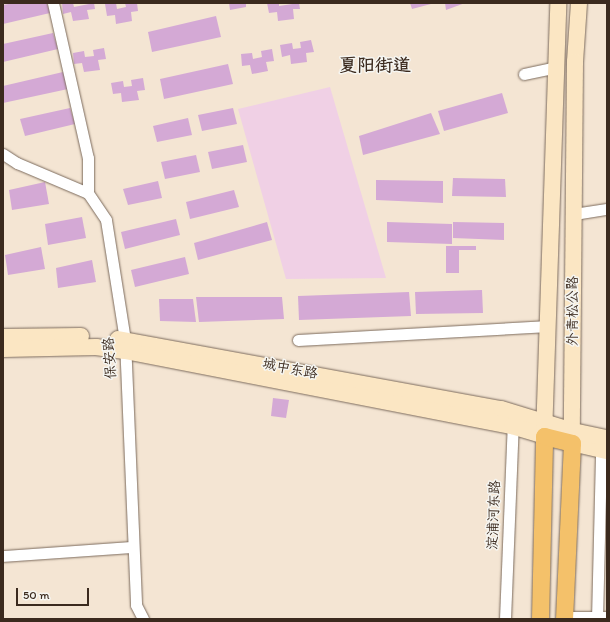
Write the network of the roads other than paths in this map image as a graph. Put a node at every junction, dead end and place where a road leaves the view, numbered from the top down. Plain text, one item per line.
1 (53, 3) edge
2 (558, 3) edge
3 (579, 3) edge
4 (556, 67) junction
5 (524, 74) dead end
6 (3, 154) edge
7 (88, 193) junction
8 (607, 209) edge
9 (574, 214) junction
10 (549, 326) junction
11 (3, 337) edge
12 (298, 340) dead end
13 (125, 345) junction
14 (3, 350) edge
15 (513, 419) junction
16 (544, 430) junction
17 (572, 437) junction
18 (605, 447) edge
19 (133, 547) junction
20 (3, 556) edge
21 (564, 618) edge
22 (600, 618) edge
23 (143, 619) edge
24 (505, 619) edge
25 (540, 619) edge

1 - 7 street
2 - 4 main road, 外青松公路
3 - 9 main road, 外青松公路
4 - 5 street
4 - 10 main road, 外青松公路
6 - 7 street
7 - 13 street, 保安路
8 - 9 street
9 - 17 main road, 外青松公路
10 - 12 street
10 - 16 main road, 外青松公路
11 - 13 main road, 城中东路
13 - 14 main road, 城中东路
13 - 15 main road, 城中东路
13 - 19 street, 保安路
15 - 16 main road, 城中东路
15 - 24 street, 淀浦河东路
16 - 17 main road
16 - 25 main road, 外青松公路
17 - 18 main road
17 - 21 main road, 外青松公路
18 - 22 street
19 - 20 street
19 - 23 street, 保安路
21 - 22 street

